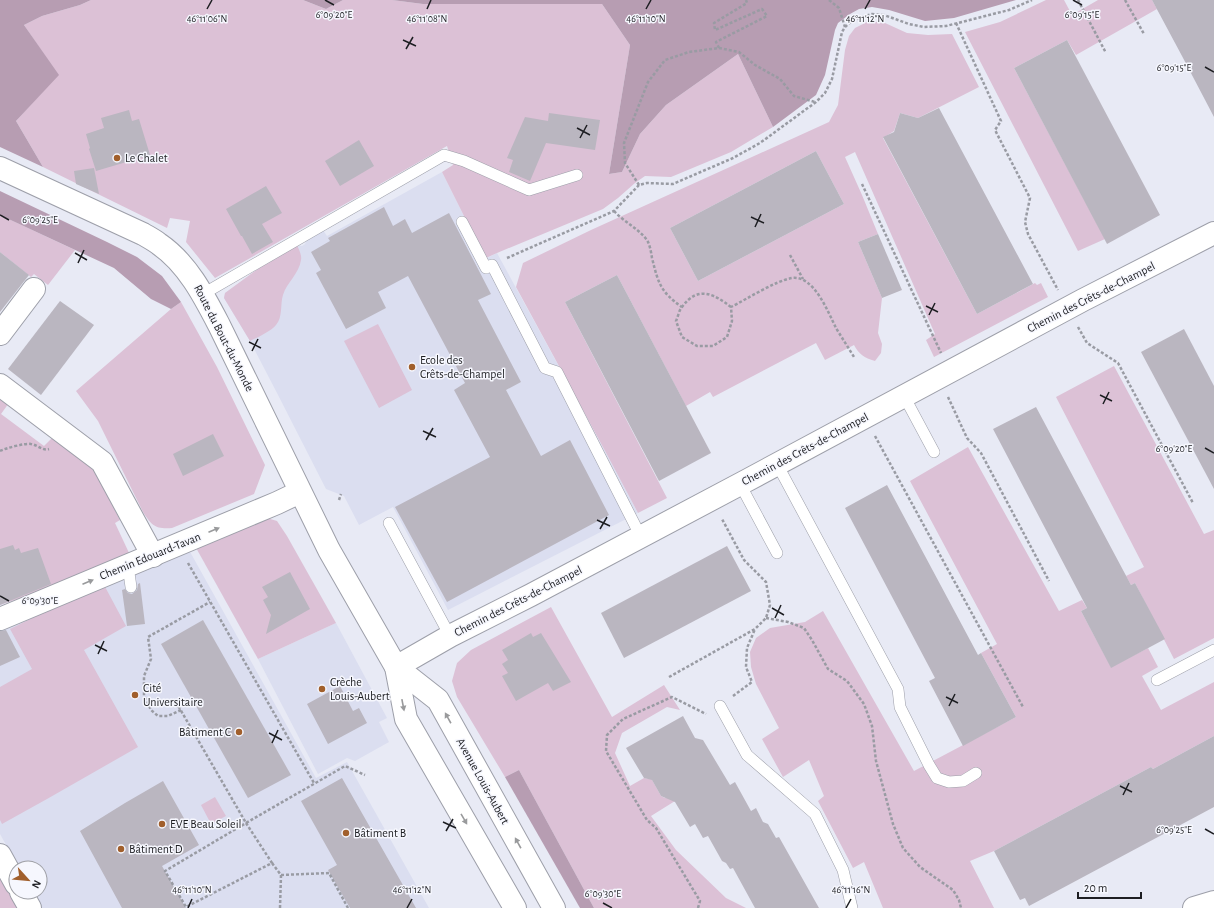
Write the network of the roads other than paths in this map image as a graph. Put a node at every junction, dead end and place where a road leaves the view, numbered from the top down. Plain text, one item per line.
1 (0, 168) edge
2 (577, 175) dead end
3 (462, 222) dead end
4 (1214, 233) edge
5 (34, 289) dead end
6 (203, 294) junction
7 (0, 334) edge
8 (0, 385) edge
9 (904, 396) junction
10 (934, 452) dead end
11 (777, 464) junction
12 (740, 484) junction
13 (300, 492) junction
14 (389, 523) dead end
15 (641, 537) junction
16 (777, 553) dead end
17 (153, 556) junction
18 (0, 619) edge
19 (450, 636) junction
20 (1214, 650) edge
21 (396, 667) junction
22 (1157, 680) dead end
23 (720, 706) road end
24 (976, 773) dead end
25 (0, 855) edge
26 (8, 870) edge
27 (1214, 902) edge
28 (515, 908) edge
29 (554, 908) edge
30 (852, 908) edge
31 (1194, 908) edge

1 - 6 street, Route du Bout-du-Monde
2 - 6 lane
3 - 15 lane
4 - 9 street, Chemin des Crêts-de-Champel
5 - 7 street
6 - 13 street, Route du Bout-du-Monde
8 - 17 street
9 - 10 lane
9 - 11 street, Chemin des Crêts-de-Champel
11 - 12 street, Chemin des Crêts-de-Champel
11 - 24 lane
12 - 15 street, Chemin des Crêts-de-Champel
12 - 16 lane
17 -> 13 street, Chemin Edouard-Tavan
13 - 21 street, Avenue Louis-Aubert
14 - 19 lane
15 - 19 street, Chemin des Crêts-de-Champel
18 -> 17 street, Chemin Edouard-Tavan
19 - 21 street, Chemin des Crêts-de-Champel
20 - 22 lane
21 -> 28 street, Avenue Louis-Aubert
29 -> 21 street, Avenue Louis-Aubert
23 - 30 lane
25 - 26 street
27 - 31 street

